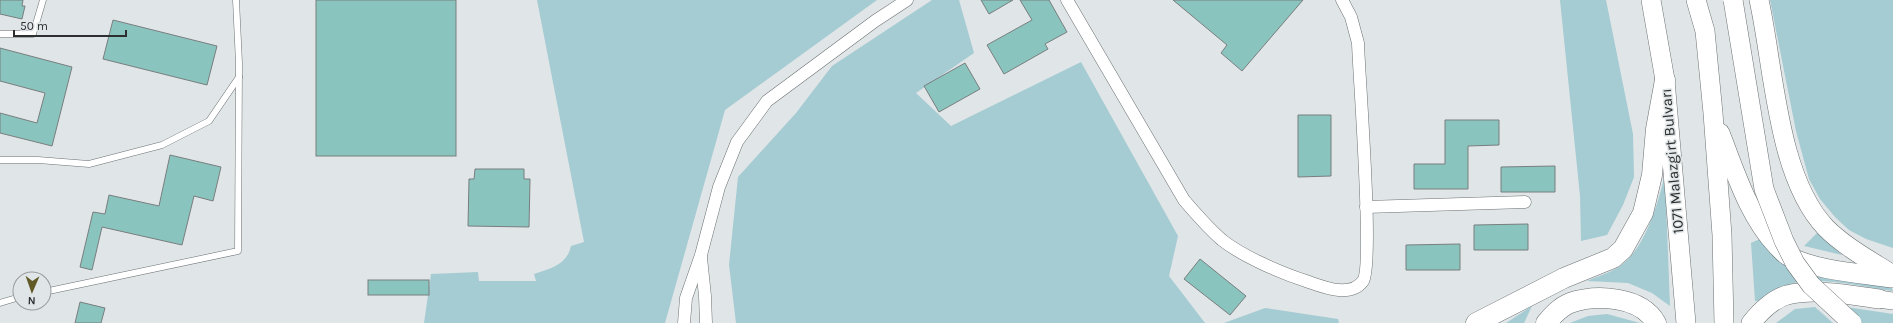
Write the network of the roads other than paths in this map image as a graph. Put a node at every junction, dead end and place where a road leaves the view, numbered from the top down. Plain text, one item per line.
1 (43, 0) edge
2 (236, 0) edge
3 (907, 0) edge
4 (1067, 0) edge
5 (1342, 0) edge
6 (1637, 0) edge
7 (1651, 0) edge
8 (1696, 0) edge
9 (1702, 0) edge
10 (1733, 0) edge
11 (1759, 0) edge
12 (1705, 31) junction
13 (0, 34) edge
14 (239, 77) junction
15 (1665, 80) junction
16 (1713, 113) junction
17 (0, 160) edge
18 (1525, 202) dead end
19 (1366, 207) junction
20 (701, 255) junction
21 (1893, 277) edge
22 (52, 290) edge
23 (12, 299) edge
24 (1886, 300) edge
25 (0, 303) edge
26 (1724, 314) edge
27 (684, 323) edge
28 (706, 323) edge
29 (1476, 323) edge
30 (1546, 323) edge
31 (1656, 323) edge
32 (1686, 323) edge
33 (1740, 323) edge
34 (1751, 323) edge
35 (1852, 323) edge

1 - 13 lane
2 - 14 lane
3 - 20 street
4 - 19 street
5 - 19 street
6 - 15 main road
7 - 15 main road, 1071 Malazgirt Bulvarı
8 - 12 main road
9 - 12 main road
10 - 35 main road, bridge
11 - 21 main road
12 - 16 main road
14 - 17 lane
14 - 22 lane
15 - 29 highway
15 - 32 main road, 1071 Malazgirt Bulvarı
16 - 21 main road
16 - 26 main road
18 - 19 street
20 - 27 street
20 - 28 street
23 - 25 lane
24 - 34 main road
26 - 33 main road
30 - 31 highway

